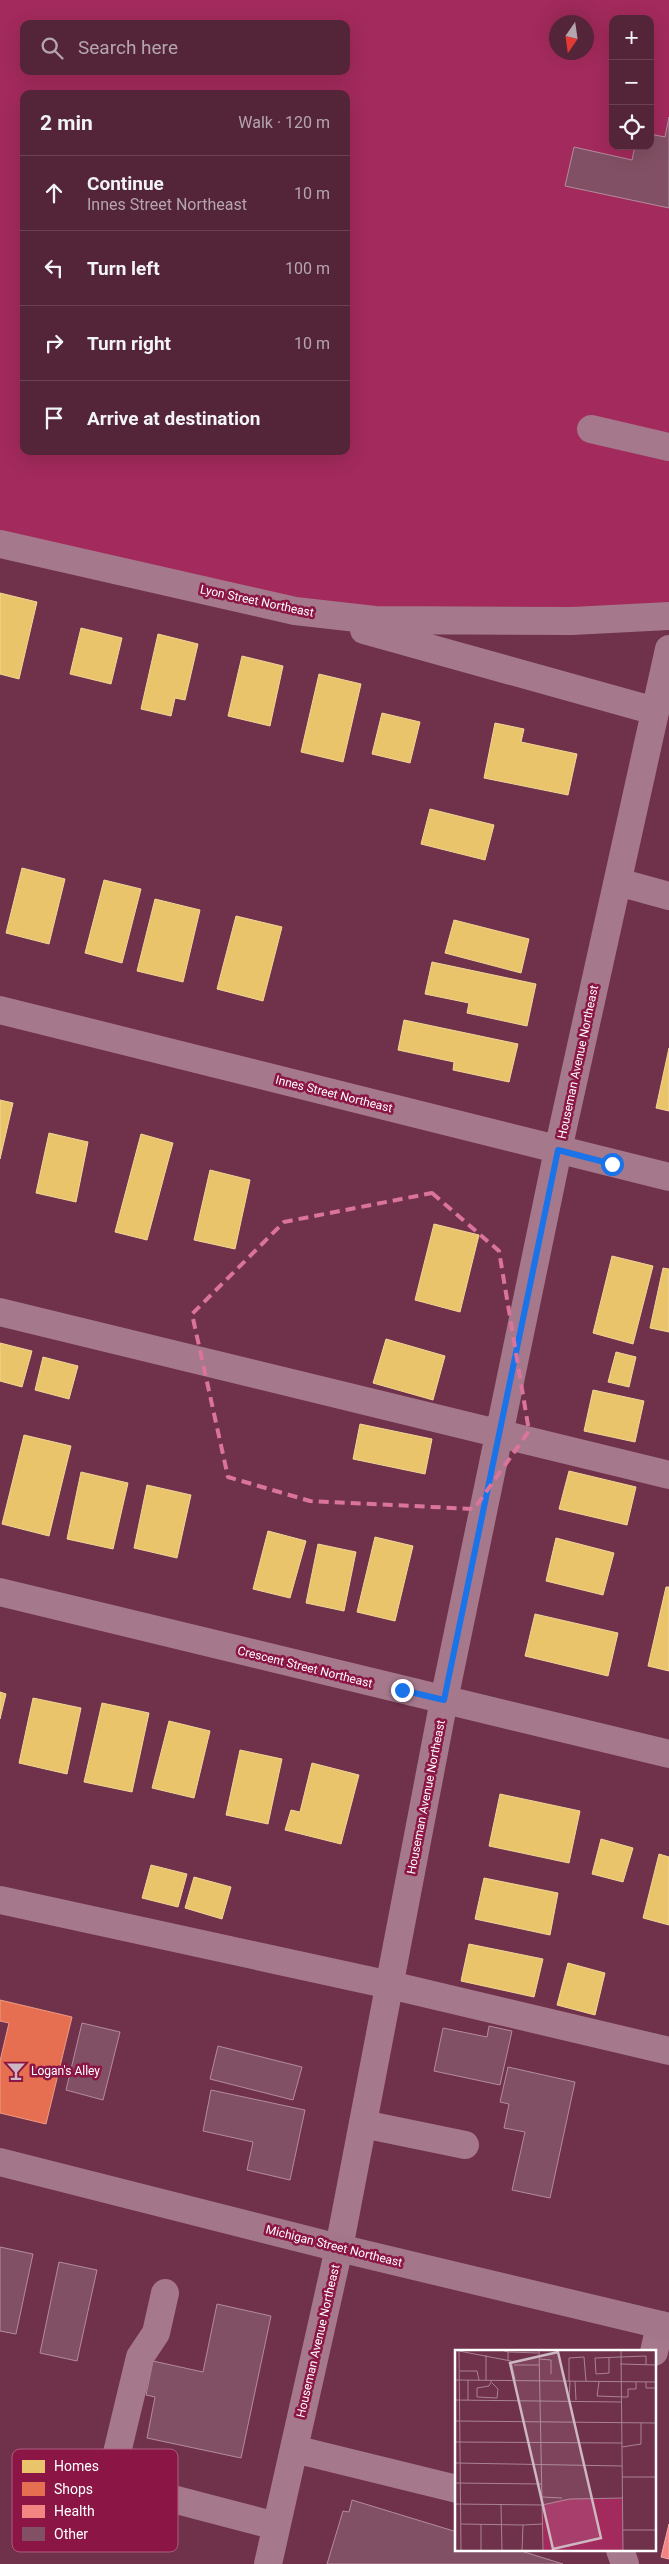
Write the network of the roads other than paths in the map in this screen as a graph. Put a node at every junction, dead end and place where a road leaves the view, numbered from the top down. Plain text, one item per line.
1 (591, 429) dead end
2 (669, 447) edge
3 (0, 544) edge
4 (295, 611) junction
5 (669, 616) edge
6 (669, 649) edge
7 (655, 711) junction
8 (618, 882) junction
9 (669, 896) edge
10 (0, 1010) edge
11 (558, 1150) junction
12 (669, 1177) edge
13 (0, 1312) edge
14 (499, 1434) junction
15 (669, 1474) edge
16 (0, 1592) edge
17 (444, 1700) junction
18 (669, 1754) edge
19 (0, 1902) edge
20 (390, 1984) junction
21 (669, 2051) edge
22 (363, 2124) junction
23 (464, 2145) dead end
24 (0, 2162) edge
25 (339, 2248) junction
26 (165, 2293) dead end
27 (664, 2326) edge
28 (655, 2350) edge
29 (118, 2449) edge
30 (294, 2450) junction
31 (455, 2489) edge
32 (178, 2500) edge
33 (276, 2526) junction
34 (621, 2552) edge
35 (268, 2564) edge
36 (625, 2564) edge

1 - 2 street
3 - 4 street, Lyon Street Northeast
4 - 5 street, Lyon Street Northeast
4 - 7 street
6 - 7 street, Houseman Avenue Northeast
7 - 8 street, Houseman Avenue Northeast
8 - 9 street
8 - 11 street, Houseman Avenue Northeast
10 - 11 street, Innes Street Northeast
11 - 12 street, Innes Street Northeast
11 - 14 street, Houseman Avenue Northeast
13 - 14 street
14 - 15 street
14 - 17 street, Houseman Avenue Northeast
16 - 17 street, Crescent Street Northeast
17 - 18 street, Crescent Street Northeast
17 - 20 street, Houseman Avenue Northeast
19 - 20 street
20 - 21 street
20 - 22 street, Houseman Avenue Northeast
22 - 23 street
22 - 25 street, Houseman Avenue Northeast
24 - 25 main road, Michigan Street Northeast
25 - 27 main road, Michigan Street Northeast
25 - 30 street, Houseman Avenue Northeast
26 - 29 street
27 - 28 street
30 - 31 street
30 - 33 street, Houseman Avenue Northeast
32 - 33 street
33 - 35 street, Houseman Avenue Northeast
34 - 36 street

